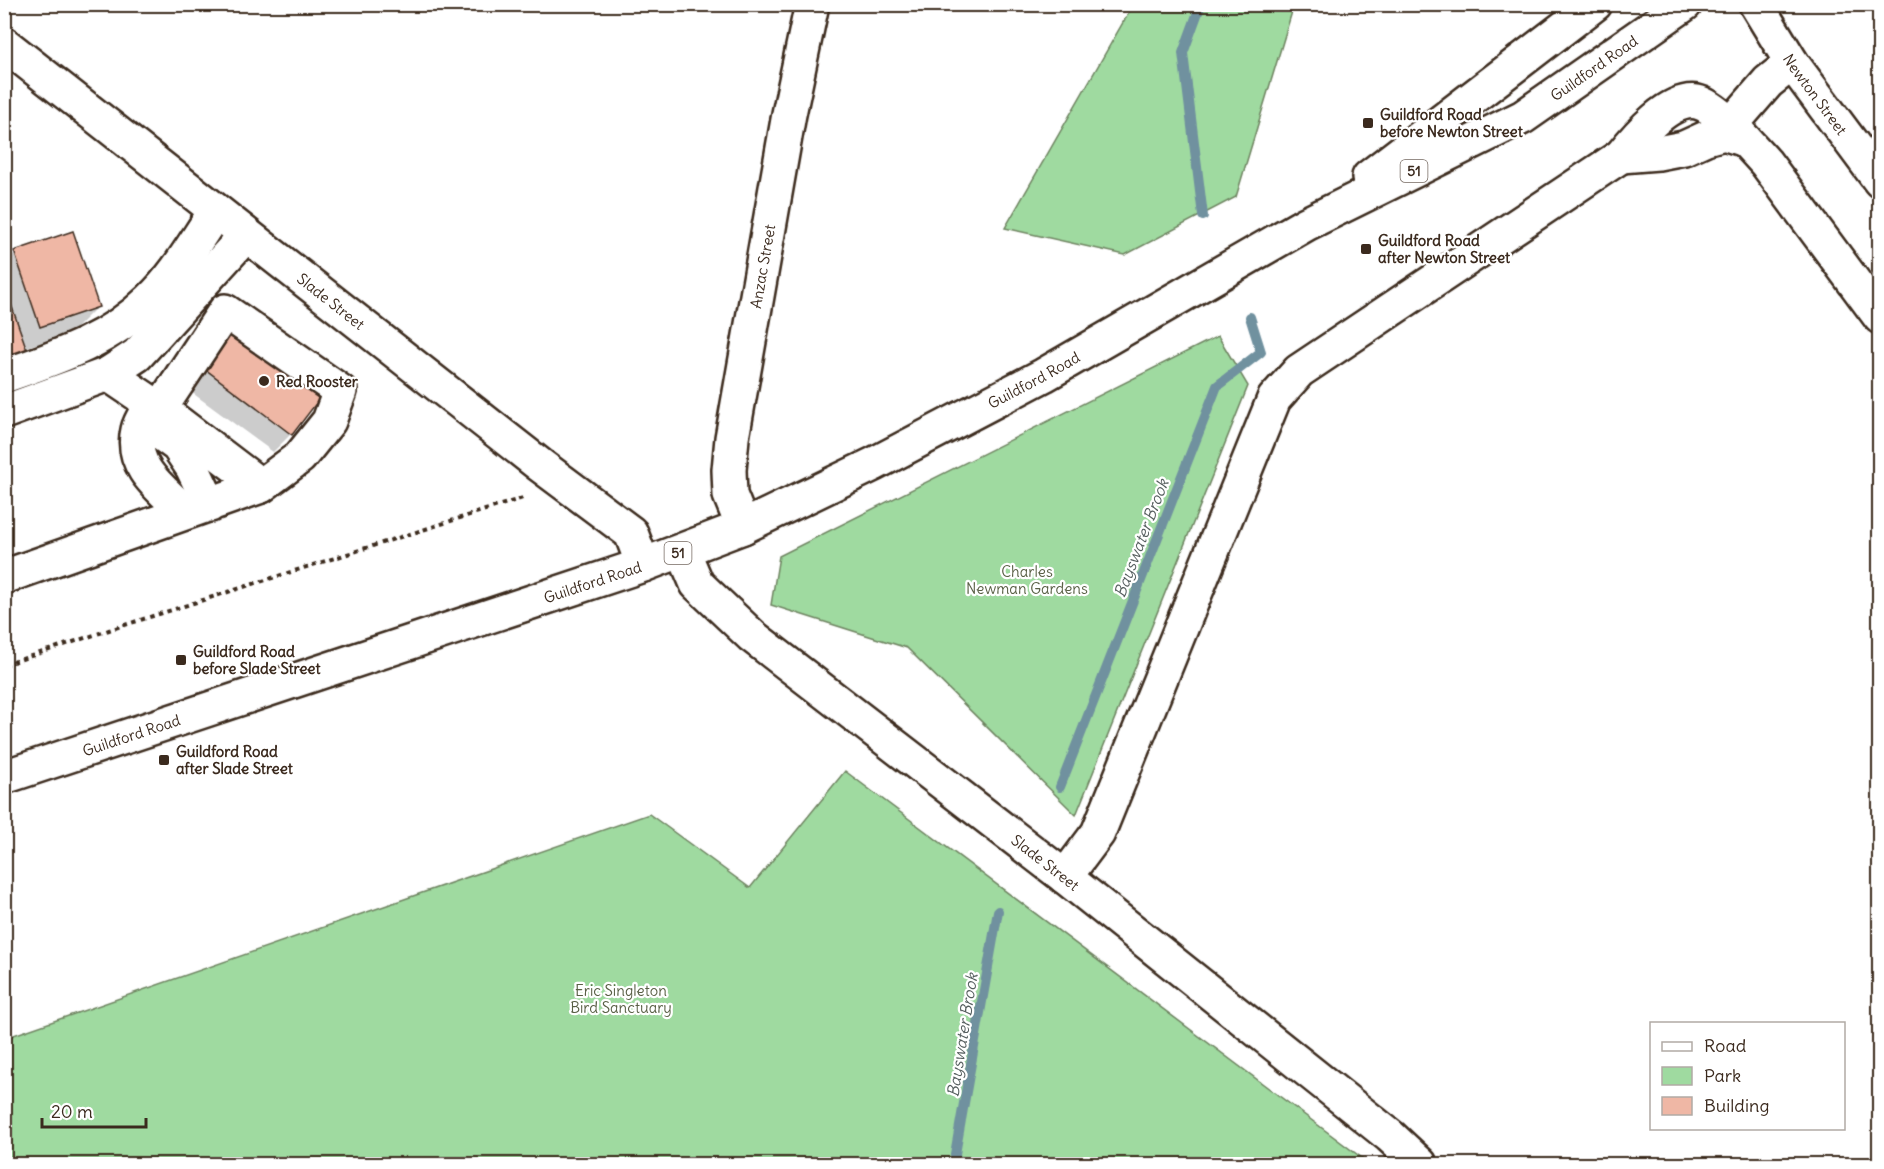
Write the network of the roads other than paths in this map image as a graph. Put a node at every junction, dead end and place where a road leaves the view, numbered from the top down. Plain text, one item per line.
1 (813, 4) edge
2 (1595, 4) edge
3 (1685, 4) edge
4 (1756, 4) edge
5 (4, 44) edge
6 (1792, 63) junction
7 (1733, 133) junction
8 (1880, 181) edge
9 (216, 212) junction
10 (1306, 224) junction
11 (246, 235) junction
12 (1880, 317) edge
13 (108, 374) junction
14 (4, 376) edge
15 (156, 406) junction
16 (4, 412) edge
17 (261, 486) junction
18 (197, 509) junction
19 (743, 527) junction
20 (683, 551) junction
21 (643, 565) junction
22 (4, 577) edge
23 (4, 777) edge
24 (1065, 877) junction
25 (1420, 1164) edge

1 - 19 main road, Anzac Street
2 - 10 main road, Guildford Road / 51
3 - 10 main road, Guildford Road / 51
4 - 6 main road, Newton Street
5 - 9 main road, Slade Street
6 - 7 main road
6 - 8 main road, Newton Street
7 - 12 main road
7 - 24 main road
9 - 11 main road, Slade Street
9 - 14 main road
10 - 19 main road, Guildford Road / 51
11 - 13 main road
11 - 21 main road, Slade Street
13 - 15 main road
13 - 16 main road
15 - 17 main road
15 - 17 main road
15 - 18 main road
17 - 18 main road
18 - 22 main road
19 - 20 main road, Guildford Road / 51
20 - 21 main road, Guildford Road / 51
20 - 24 main road, Slade Street
21 - 23 main road, Guildford Road / 51
24 - 25 main road, Slade Street

